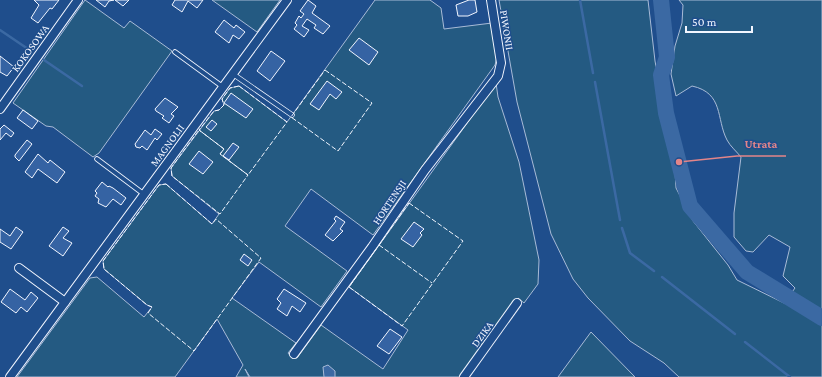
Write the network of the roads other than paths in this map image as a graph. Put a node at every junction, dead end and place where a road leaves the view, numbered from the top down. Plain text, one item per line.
1 (78, 0) edge
2 (287, 0) edge
3 (491, 0) edge
4 (175, 52) dead end
5 (501, 63) joint
6 (233, 74) junction
7 (223, 87) junction
8 (0, 109) edge
9 (292, 115) dead end
10 (97, 159) dead end
11 (145, 195) junction
12 (18, 268) dead end
13 (65, 302) junction
14 (518, 303) dead end
15 (294, 354) dead end
16 (10, 377) edge
17 (464, 377) edge

1 - 8 street, KOKOSOWA
2 - 6 street, MAGNOLII
3 - 5 street, PIWONII
4 - 7 lane
5 - 15 street, HORTENSJI
6 - 7 street, MAGNOLII
6 - 9 lane
7 - 11 street, MAGNOLII
10 - 11 lane
11 - 13 street, MAGNOLII
12 - 13 street
13 - 16 street, MAGNOLII
14 - 17 street, DZIKA

